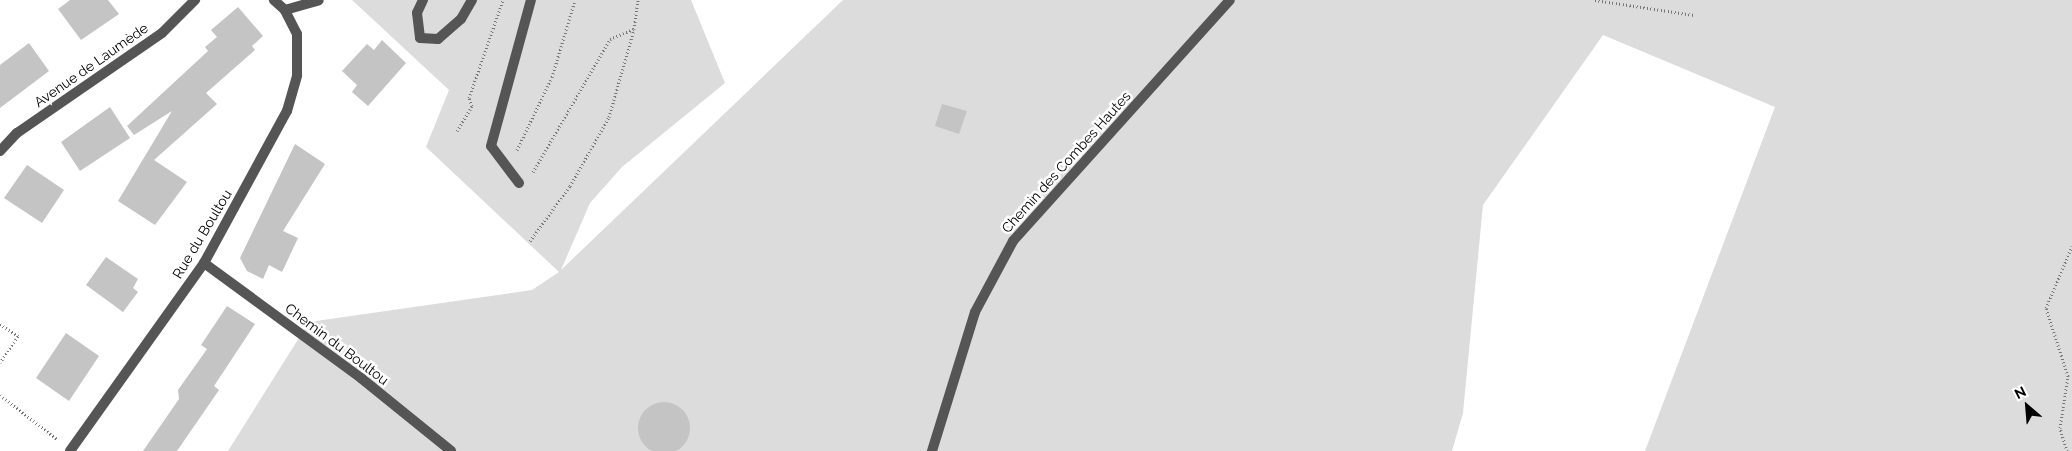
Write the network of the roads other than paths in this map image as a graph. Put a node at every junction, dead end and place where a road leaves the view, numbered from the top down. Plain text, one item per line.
1 (195, 0) edge
2 (274, 0) edge
3 (318, 0) edge
4 (423, 0) edge
5 (472, 0) edge
6 (530, 0) edge
7 (1230, 0) edge
8 (285, 10) junction
9 (0, 151) edge
10 (519, 183) road end
11 (204, 263) junction
12 (70, 450) edge
13 (451, 451) edge
14 (932, 451) edge

1 - 9 street, Avenue de Laumède
2 - 8 street
3 - 8 street
4 - 5 street
6 - 10 street
7 - 14 street, Chemin des Combes Hautes
8 - 11 street, Rue du Boultou
11 - 12 street, Rue du Boultou
11 - 13 street, Chemin du Boultou

